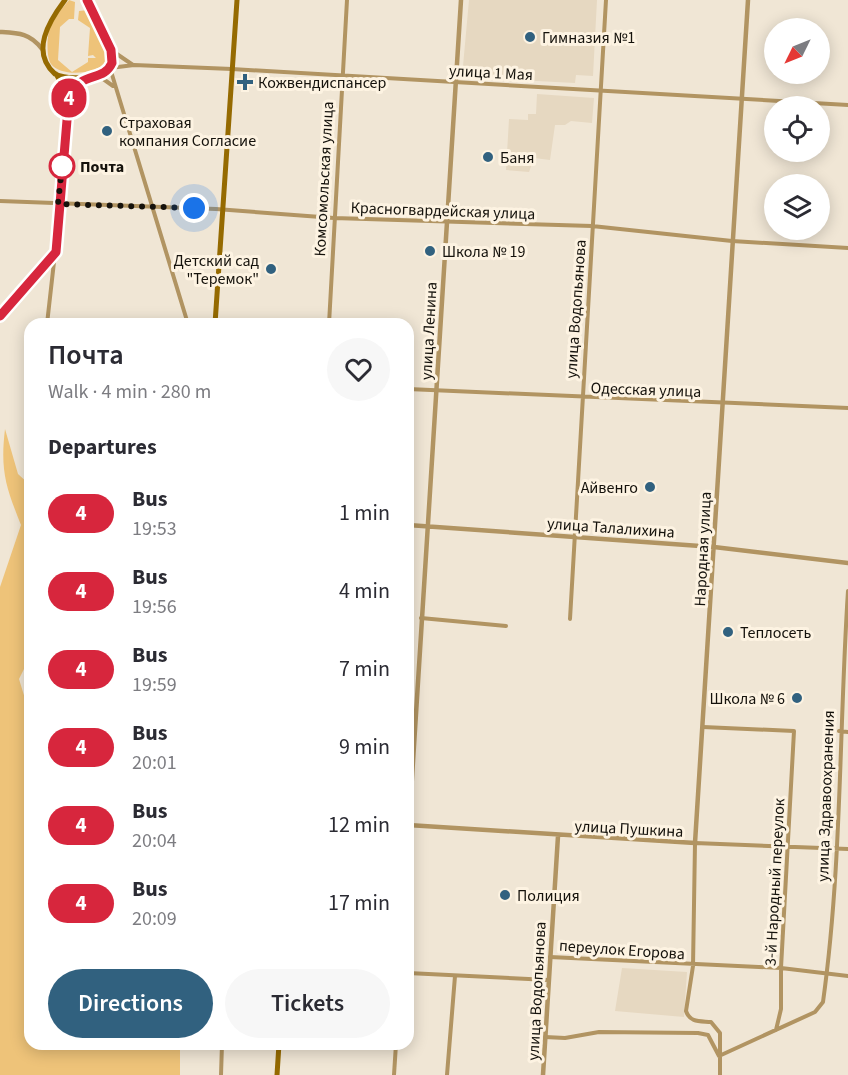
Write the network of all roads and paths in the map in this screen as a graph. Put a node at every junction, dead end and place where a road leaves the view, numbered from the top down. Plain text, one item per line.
1 (65, 0) edge
2 (87, 0) edge
3 (237, 0) edge
4 (347, 0) edge
5 (461, 0) edge
6 (606, 0) edge
7 (748, 0) edge
8 (0, 32) edge
9 (111, 50) junction
10 (44, 51) junction
11 (134, 65) junction
12 (110, 68) junction
13 (232, 69) junction
14 (56, 74) junction
15 (342, 75) junction
16 (99, 76) junction
17 (85, 77) junction
18 (456, 83) junction
19 (114, 87) junction
20 (600, 89) junction
21 (69, 96) junction
22 (742, 99) junction
23 (848, 105) edge
24 (0, 201) edge
25 (58, 204) junction
26 (150, 207) junction
27 (223, 209) junction
28 (334, 218) junction
29 (447, 221) junction
30 (592, 226) junction
31 (732, 241) junction
32 (848, 248) edge
33 (56, 252) junction
34 (0, 316) edge
35 (48, 318) edge
36 (186, 318) edge
37 (215, 318) edge
38 (329, 318) edge
39 (414, 389) edge
40 (437, 390) junction
41 (581, 398) junction
42 (722, 404) junction
43 (848, 408) edge
44 (414, 525) edge
45 (427, 526) junction
46 (574, 536) junction
47 (714, 547) junction
48 (848, 563) edge
49 (848, 591) edge
50 (421, 618) junction
51 (570, 619) dead end
52 (506, 626) dead end
53 (842, 679) junction
54 (848, 680) edge
55 (703, 727) junction
56 (414, 729) edge
57 (840, 732) junction
58 (848, 732) edge
59 (414, 825) edge
60 (558, 836) junction
61 (695, 843) junction
62 (789, 846) junction
63 (836, 849) junction
64 (848, 849) edge
65 (549, 957) junction
66 (693, 966) junction
67 (781, 968) junction
68 (414, 973) edge
69 (826, 975) junction
70 (455, 976) junction
71 (848, 976) edge
72 (549, 980) junction
73 (773, 1033) junction
74 (545, 1037) junction
75 (222, 1050) edge
76 (279, 1050) edge
77 (396, 1050) edge
78 (719, 1056) junction
79 (221, 1075) edge
80 (277, 1075) edge
81 (394, 1075) edge
82 (447, 1075) edge
83 (543, 1075) edge
84 (720, 1075) edge

1 - 10 main road
2 - 9 main road
3 - 13 main road
4 - 15 street, Комсомольская улица
5 - 18 street, улица Ленина
6 - 20 street, улица Водопьянова
7 - 22 street, Народная улица
8 - 10 street
9 - 11 street
9 - 12 main road
10 - 14 main road
11 - 12 street, улица 1 Мая
11 - 13 street, улица 1 Мая
12 - 16 main road
12 - 19 street
13 - 15 street, улица 1 Мая
13 - 27 main road
14 - 17 main road
14 - 21 main road
15 - 18 street, улица 1 Мая
15 - 28 street, Комсомольская улица
16 - 17 main road
16 - 19 street
17 - 21 main road
18 - 20 street, улица 1 Мая
18 - 29 street, улица Ленина
19 - 26 street
20 - 22 street, улица 1 Мая
20 - 30 street, улица Водопьянова
21 - 25 main road
22 - 23 street, улица 1 Мая
22 - 31 street, Народная улица
24 - 25 street, Красногвардейская улица
25 - 26 street, Красногвардейская улица
25 - 33 main road
26 - 27 street, Красногвардейская улица
26 - 36 street
27 - 28 street, Красногвардейская улица
27 - 37 main road
28 - 29 street, Красногвардейская улица
28 - 38 street, Комсомольская улица
29 - 30 street, Красногвардейская улица
29 - 40 street, улица Ленина
30 - 31 street, Красногвардейская улица
30 - 41 street, улица Водопьянова
31 - 32 street, Красногвардейская улица
31 - 42 street, Народная улица
33 - 34 main road
33 - 35 street
39 - 40 street, Одесская улица
40 - 41 street, Одесская улица
40 - 45 street, улица Ленина
41 - 42 street, Одесская улица
41 - 46 street, улица Водопьянова
42 - 43 street, Одесская улица
42 - 47 street, Народная улица
44 - 45 street, улица Талалихина
45 - 46 street, улица Талалихина
45 - 50 street, улица Ленина
46 - 47 street, улица Талалихина
46 - 51 street, улица Водопьянова
47 - 48 street, улица Талалихина
47 - 55 street, Народная улица
49 - 53 street, улица Здравоохранения
50 - 52 street
50 - 56 street, улица Ленина
53 - 54 street
53 - 57 street, улица Здравоохранения
55 - 61 street, Народная улица
55 - 62 street, 3-й Народный переулок
57 - 58 street
57 - 63 street, улица Здравоохранения
59 - 60 street, улица Пушкина
60 - 61 street, улица Пушкина
60 - 65 street, улица Водопьянова
61 - 62 street, улица Пушкина
61 - 66 street, Народная улица
62 - 63 street, улица Пушкина
62 - 67 street, 3-й Народный переулок
63 - 64 street, улица Пушкина
63 - 69 street, улица Здравоохранения
65 - 66 street, переулок Егорова
65 - 72 street, улица Водопьянова
66 - 67 street, переулок Егорова
66 - 78 street, Народная улица
67 - 69 street, переулок Егорова
67 - 73 street, 3-й Народный переулок
68 - 70 street
69 - 71 street, переулок Егорова
69 - 73 street, улица Здравоохранения
70 - 72 street
70 - 82 street
72 - 74 street, улица Водопьянова
73 - 78 street
74 - 78 street
74 - 83 street, улица Водопьянова
75 - 79 street
76 - 80 main road
77 - 81 street
78 - 84 street, Народная улица

